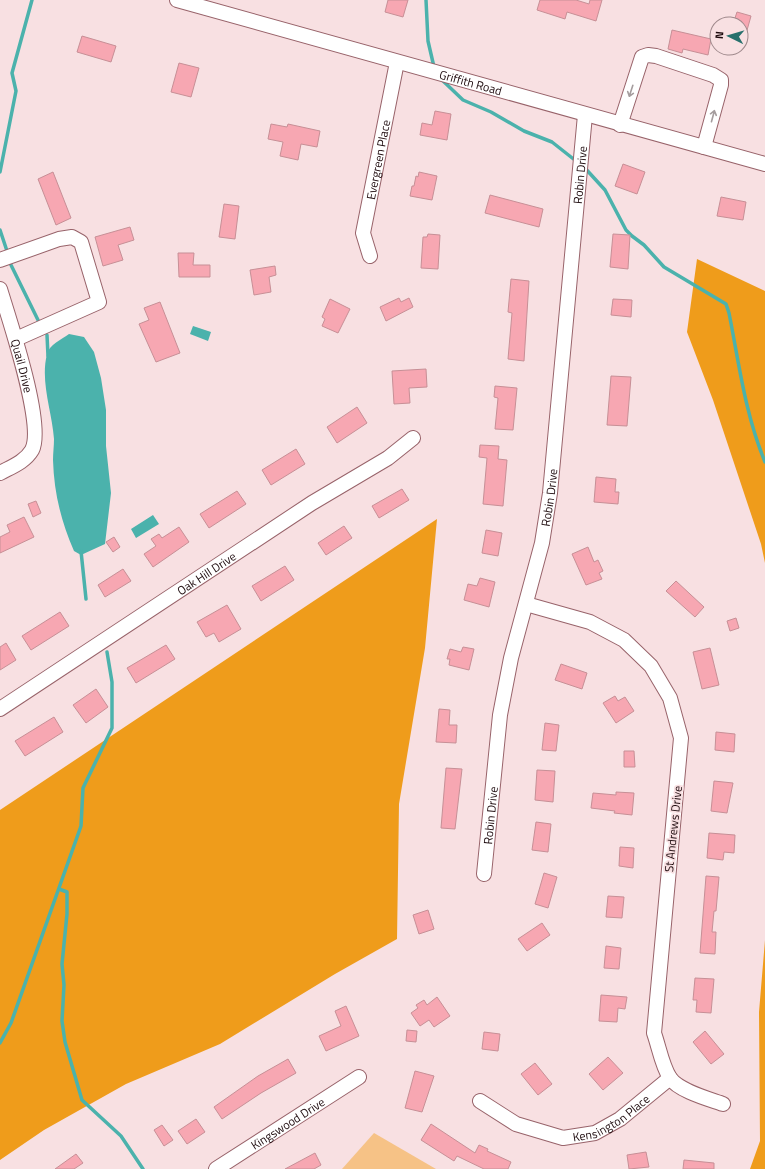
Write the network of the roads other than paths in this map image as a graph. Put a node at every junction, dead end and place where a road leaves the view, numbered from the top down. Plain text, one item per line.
1 (177, 0) edge
2 (397, 62) junction
3 (585, 115) junction
4 (620, 125) junction
5 (704, 147) junction
6 (765, 164) edge
7 (370, 256) dead end
8 (0, 260) edge
9 (0, 289) edge
10 (16, 339) junction
11 (413, 438) dead end
12 (0, 473) edge
13 (526, 604) junction
14 (0, 709) edge
15 (484, 874) dead end
16 (359, 1077) dead end
17 (670, 1078) junction
18 (480, 1101) dead end
19 (723, 1104) dead end
20 (216, 1169) edge

1 - 2 street, Griffith Road
2 - 3 street, Griffith Road
2 - 7 street, Evergreen Place
3 - 4 street, Griffith Road
3 - 13 street, Robin Drive
4 - 5 street, Griffith Road
5 -> 4 street
5 - 6 street, Griffith Road
8 - 10 street
9 - 10 street, Quail Drive
10 - 12 street, Quail Drive
11 - 14 street, Oak Hill Drive
13 - 15 street, Robin Drive
13 - 17 street, St Andrews Drive
16 - 20 street, Kingswood Drive
17 - 18 street, Kensington Place
17 - 19 street

